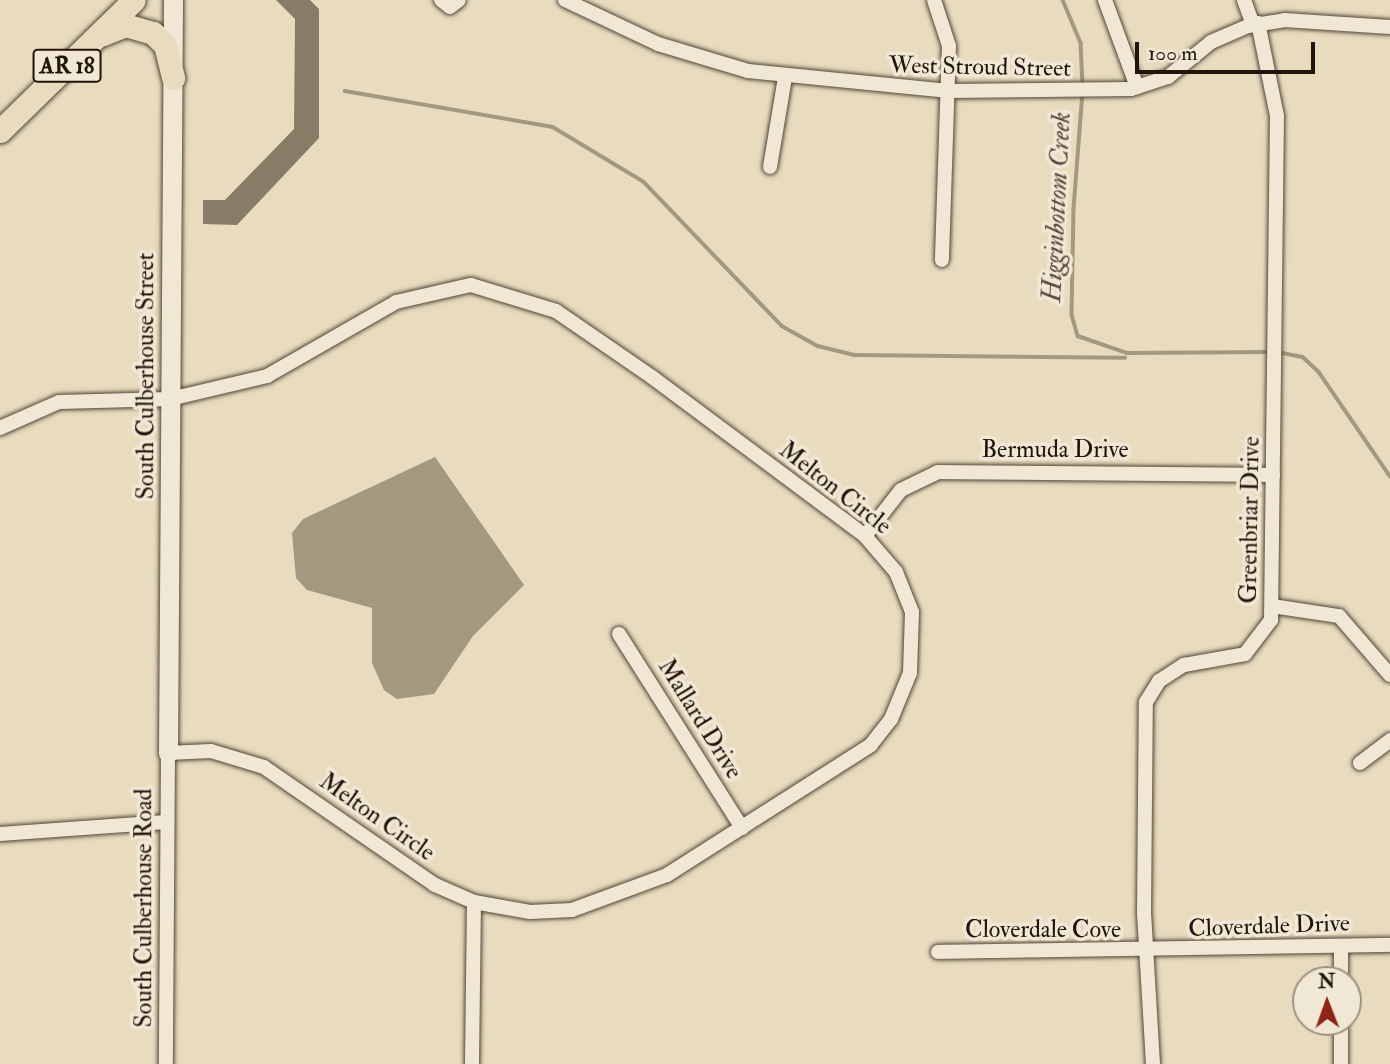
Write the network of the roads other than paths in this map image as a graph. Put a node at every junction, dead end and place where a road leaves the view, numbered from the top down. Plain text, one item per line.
1 (134, 0) edge
2 (173, 0) edge
3 (441, 0) edge
4 (459, 0) edge
5 (565, 0) edge
6 (934, 0) edge
7 (1105, 0) edge
8 (1244, 0) edge
9 (1255, 24) junction
10 (1390, 27) edge
11 (97, 37) junction
12 (785, 77) junction
13 (173, 78) junction
14 (1138, 87) junction
15 (949, 90) junction
16 (0, 131) edge
17 (770, 167) dead end
18 (942, 260) dead end
19 (170, 399) junction
20 (0, 428) edge
21 (1273, 475) junction
22 (864, 536) junction
23 (1272, 606) junction
24 (619, 634) dead end
25 (1390, 675) edge
26 (1390, 740) edge
27 (168, 753) junction
28 (1360, 763) dead end
29 (167, 822) junction
30 (742, 828) junction
31 (0, 834) edge
32 (474, 902) junction
33 (1390, 946) edge
34 (1341, 947) junction
35 (938, 952) dead end
36 (1149, 952) junction
37 (1341, 966) edge
38 (1341, 1036) edge
39 (166, 1064) edge
40 (472, 1064) edge
41 (1153, 1064) edge
42 (1341, 1064) edge

1 - 11 main road, AR 18
2 - 13 street, South Culberhouse Street
3 - 4 street
5 - 12 street, West Stroud Street
6 - 15 street
7 - 14 street
8 - 9 street, Greenbriar Drive
9 - 10 street, West Stroud Street
9 - 14 street, West Stroud Street
9 - 21 street, Greenbriar Drive
11 - 13 main road
11 - 16 main road, AR 18
12 - 15 street, West Stroud Street
12 - 17 street
13 - 19 street, South Culberhouse Street
14 - 15 street, West Stroud Street
15 - 18 street
19 - 20 street, Melton Circle
19 - 22 street, Melton Circle
19 - 27 street, South Culberhouse Street
21 - 22 street, Bermuda Drive
21 - 23 street, Greenbriar Drive
22 - 30 street, Melton Circle
23 - 25 street
23 - 36 street, Greenbriar Drive
24 - 30 street, Mallard Drive
26 - 28 street
27 - 29 street, South Culberhouse Road
27 - 32 street, Melton Circle
29 - 31 street
29 - 39 street, South Culberhouse Road
30 - 32 street, Melton Circle
32 - 40 street
33 - 34 street, Cloverdale Drive
34 - 36 street, Cloverdale Drive
34 - 37 street
35 - 36 street, Cloverdale Cove
36 - 41 street, Greenbriar Drive
38 - 42 street

